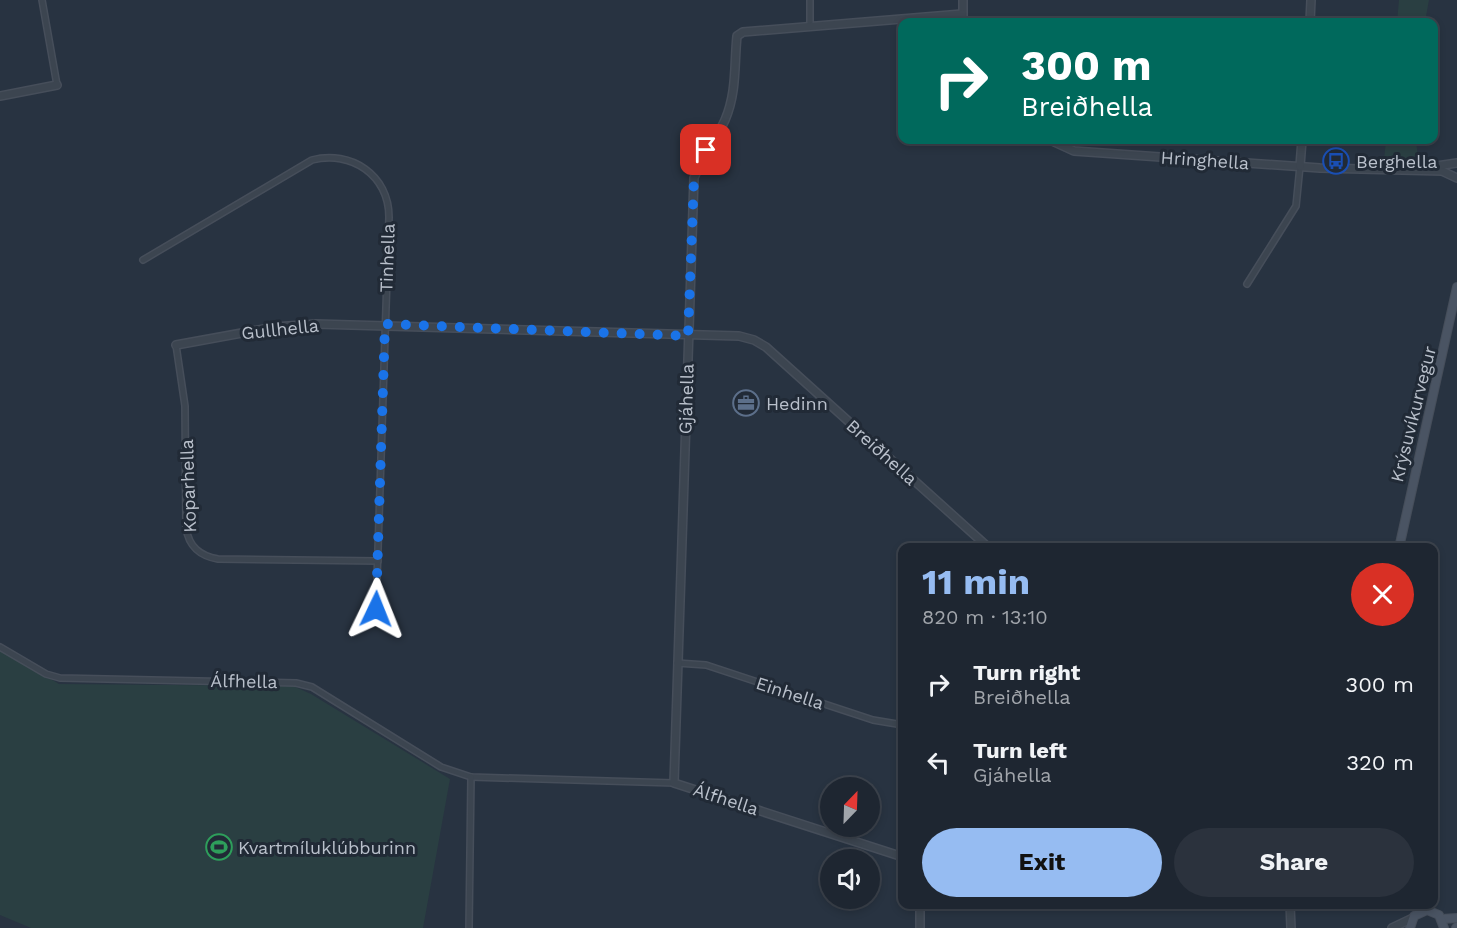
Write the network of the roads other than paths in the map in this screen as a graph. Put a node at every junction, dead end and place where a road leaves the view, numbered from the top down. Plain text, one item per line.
1 (42, 0) edge
2 (810, 0) edge
3 (963, 0) edge
4 (1311, 0) edge
5 (963, 18) edge
6 (1310, 18) edge
7 (898, 22) edge
8 (810, 26) junction
9 (57, 85) joint
10 (0, 96) edge
11 (1059, 144) edge
12 (1302, 144) edge
13 (1457, 163) edge
14 (1300, 166) junction
15 (1409, 170) junction
16 (1457, 178) edge
17 (143, 260) dead end
18 (1247, 284) dead end
19 (1457, 287) edge
20 (385, 324) junction
21 (688, 336) junction
22 (176, 345) joint
23 (983, 543) edge
24 (1400, 543) edge
25 (378, 561) junction
26 (376, 609) dead end
27 (0, 647) edge
28 (677, 663) junction
29 (898, 724) edge
30 (471, 777) junction
31 (674, 783) junction
32 (898, 854) edge
33 (921, 909) edge
34 (1290, 909) edge
35 (1416, 909) edge
36 (1435, 909) edge
37 (1414, 916) junction
38 (1439, 916) junction
39 (1457, 918) edge
40 (469, 928) edge
41 (920, 928) edge
42 (1292, 928) edge
43 (1392, 928) edge
44 (1410, 928) edge
45 (1444, 928) edge

1 - 9 street
2 - 8 street
3 - 5 street
4 - 6 street
7 - 8 street, Gjáhella
8 - 21 street, Gjáhella
9 - 10 street
11 - 14 street, Hringhella
12 - 14 street
13 - 15 street
14 - 15 street, Hringhella
14 - 18 street
15 - 16 street
17 - 20 street, Tinhella
19 - 24 main road, Krýsuvíkurvegur
20 - 21 street, Breiðhella
20 - 22 street, Gullhella
20 - 25 street, Tinhella
21 - 23 street, Breiðhella
21 - 28 street, Gjáhella
22 - 25 street, Koparhella
25 - 26 street, Tinhella
27 - 30 street, Álfhella
28 - 29 street, Einhella
28 - 31 street, Gjáhella
30 - 31 street, Álfhella
30 - 40 street
31 - 32 street, Álfhella
33 - 41 street
34 - 42 street
35 - 37 main road
36 - 38 main road
37 - 38 main road
37 - 43 street
37 - 44 main road
38 - 39 main road
38 - 45 main road

